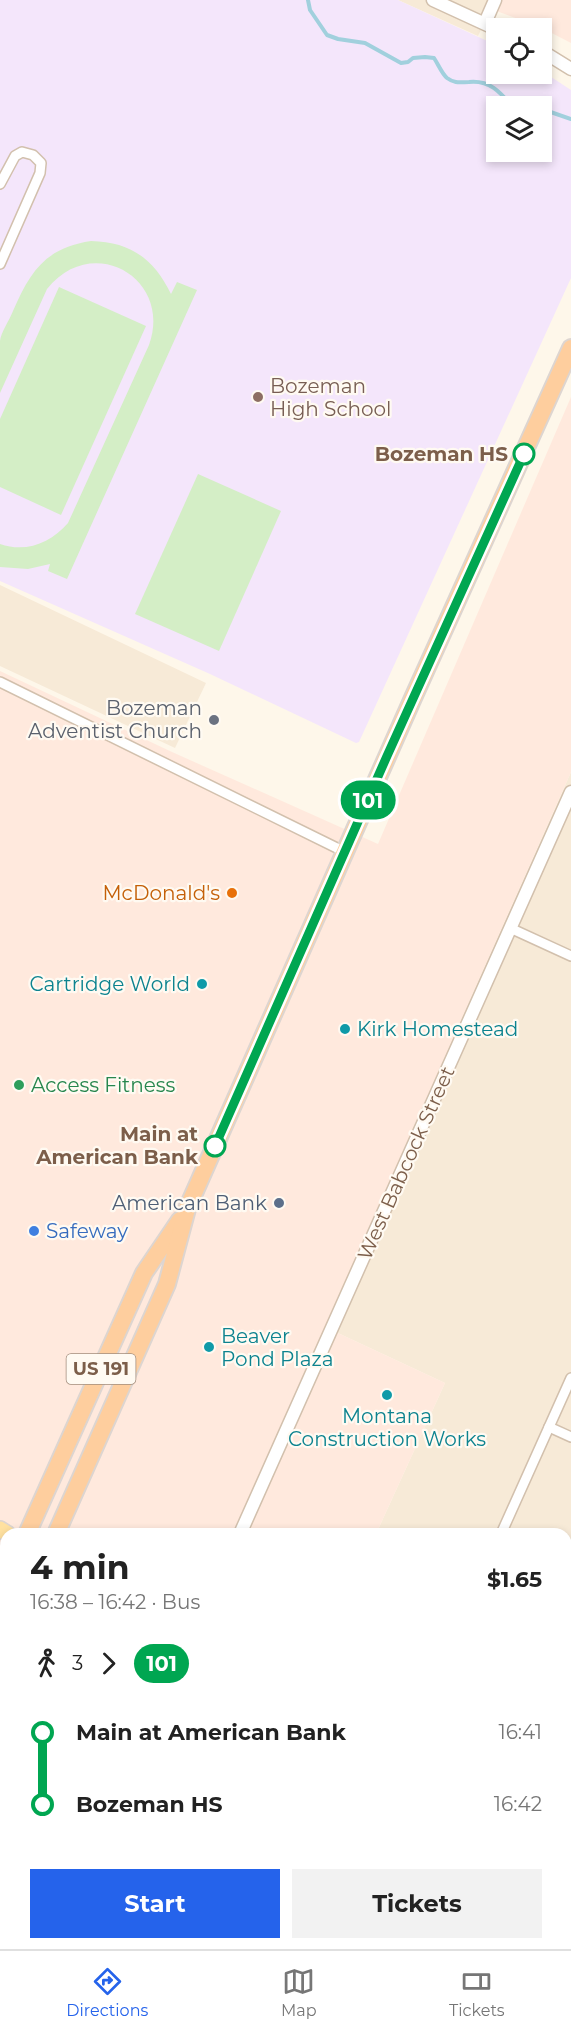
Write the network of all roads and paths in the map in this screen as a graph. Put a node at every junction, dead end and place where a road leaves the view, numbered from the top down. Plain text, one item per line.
1 (433, 0) edge
2 (495, 0) edge
3 (492, 18) edge
4 (486, 24) edge
5 (552, 57) edge
6 (571, 69) edge
7 (0, 184) edge
8 (0, 264) edge
9 (571, 348) edge
10 (0, 682) edge
11 (571, 792) edge
12 (345, 852) junction
13 (510, 928) junction
14 (571, 956) edge
15 (188, 1209) junction
16 (571, 1378) edge
17 (549, 1427) junction
18 (571, 1437) edge
19 (30, 1528) edge
20 (59, 1528) edge
21 (243, 1528) edge
22 (504, 1528) edge

1 - 4 street
2 - 3 street
5 - 6 street
7 - 8 street
9 - 12 highway, US 191
10 - 12 street
11 - 13 street, West Babcock Street
12 - 15 highway, US 191
13 - 14 street
13 - 21 street, West Babcock Street
15 - 19 highway, US 191
15 - 20 highway, US 191
16 - 17 street
17 - 18 street
17 - 22 street

